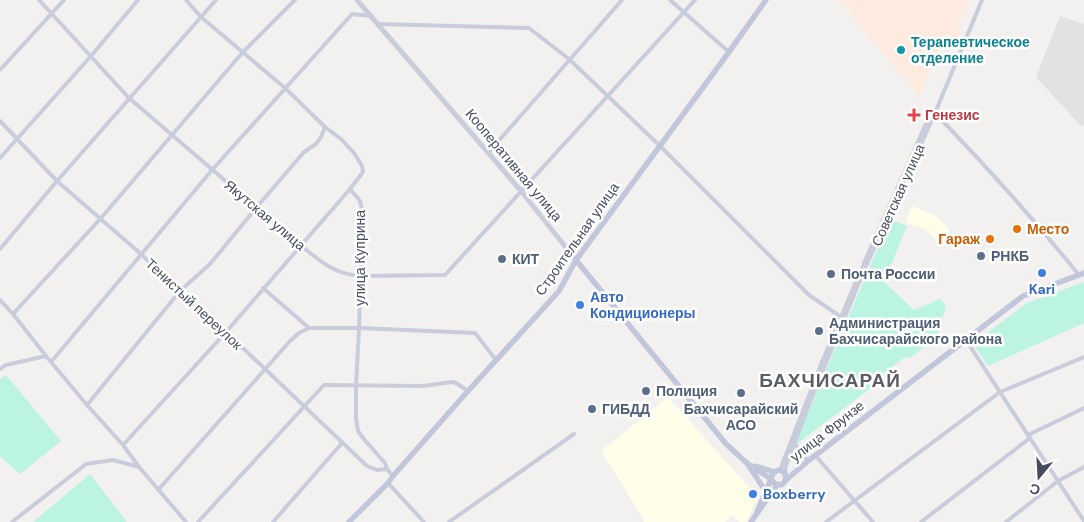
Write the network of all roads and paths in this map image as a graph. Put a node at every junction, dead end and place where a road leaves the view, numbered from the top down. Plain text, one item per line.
1 (39, 0) edge
2 (64, 0) edge
3 (138, 0) edge
4 (186, 0) edge
5 (216, 0) edge
6 (295, 0) edge
7 (357, 0) edge
8 (622, 0) edge
9 (670, 0) edge
10 (695, 0) edge
11 (766, 0) edge
12 (982, 0) edge
13 (684, 12) junction
14 (52, 14) junction
15 (371, 16) junction
16 (201, 17) junction
17 (378, 24) junction
18 (243, 52) junction
19 (730, 52) junction
20 (91, 56) junction
21 (569, 59) junction
22 (0, 70) edge
23 (284, 88) junction
24 (608, 96) junction
25 (129, 98) junction
26 (935, 113) junction
27 (0, 121) edge
28 (325, 127) junction
29 (172, 135) junction
30 (16, 139) junction
31 (660, 146) junction
32 (488, 153) junction
33 (0, 158) edge
34 (212, 170) junction
35 (57, 181) junction
36 (350, 189) junction
37 (520, 191) junction
38 (256, 208) junction
39 (101, 218) junction
40 (300, 245) junction
41 (0, 249) edge
42 (141, 254) junction
43 (576, 260) junction
44 (866, 263) joint
45 (862, 273) joint
46 (1081, 274) edge
47 (361, 276) junction
48 (263, 288) junction
49 (180, 292) junction
50 (0, 300) edge
51 (13, 314) junction
52 (843, 318) junction
53 (309, 328) junction
54 (359, 328) junction
55 (226, 332) junction
56 (966, 340) junction
57 (46, 356) junction
58 (1084, 357) edge
59 (496, 360) junction
60 (51, 362) junction
61 (0, 369) edge
62 (264, 370) junction
63 (356, 385) junction
64 (468, 391) junction
65 (1000, 392) junction
66 (87, 405) junction
67 (304, 407) junction
68 (1084, 408) edge
69 (574, 434) dead end
70 (1029, 437) junction
71 (794, 442) junction
72 (342, 443) junction
73 (123, 445) junction
74 (815, 455) junction
75 (808, 461) junction
76 (748, 464) junction
77 (140, 467) junction
78 (1084, 467) edge
79 (387, 469) junction
80 (782, 474) junction
81 (392, 476) junction
82 (771, 479) junction
83 (1058, 481) junction
84 (388, 483) junction
85 (777, 485) junction
86 (159, 489) junction
87 (766, 492) junction
88 (855, 501) junction
89 (757, 512) junction
90 (1084, 521) edge
91 (12, 522) edge
92 (186, 522) edge
93 (198, 522) edge
94 (273, 522) edge
95 (349, 522) edge
96 (424, 522) edge
97 (450, 522) edge
98 (751, 522) edge
99 (826, 522) edge
100 (873, 522) edge
101 (921, 522) edge
102 (1006, 522) edge

1 - 14 street, Якутская улица
2 - 14 street
3 - 20 street
4 - 16 street
5 - 16 street
6 - 18 street
7 - 15 street, Кооперативная улица
8 - 21 street
9 - 13 street
10 - 13 street, Якутская улица
11 - 19 main road, Строительная улица
12 - 26 street, Советская улица
13 - 19 street
13 - 24 street, Якутская улица
14 - 20 street, Якутская улица
14 - 22 street
15 - 17 street, Кооперативная улица
15 - 23 street
16 - 18 street
16 - 25 street
17 - 21 street
17 - 32 street, Кооперативная улица
18 - 23 street
18 - 29 street
19 - 31 main road, Строительная улица
20 - 25 street, Якутская улица
20 - 30 street
21 - 24 street
21 - 32 street
23 - 28 street
23 - 34 street
24 - 31 street
24 - 37 street, Якутская улица
25 - 29 street, Якутская улица
25 - 35 street
26 - 44 street, Советская улица
26 - 46 street
27 - 30 street, Тенистый переулок
28 - 36 street
28 - 38 street
29 - 34 street, Якутская улица
29 - 39 street
30 - 33 street
30 - 35 street, Тенистый переулок
31 - 43 main road, Строительная улица
31 - 52 street
32 - 37 street, Кооперативная улица
34 - 38 street, Якутская улица
34 - 42 street
35 - 39 street, Тенистый переулок
35 - 41 street
36 - 40 street
36 - 47 street, улица Куприна
37 - 43 street, Кооперативная улица
37 - 47 street, Якутская улица
38 - 40 street, Якутская улица
38 - 49 street
39 - 42 street, Тенистый переулок
39 - 51 street
40 - 47 street, Якутская улица
40 - 48 street
42 - 49 street, Тенистый переулок
42 - 60 street
43 - 59 main road, Строительная улица
43 - 76 main road, Кооперативная улица
44 - 45 street, Советская улица
45 - 52 street
46 - 56 main road, улица Фрунзе
47 - 54 street, улица Куприна
48 - 53 street
48 - 55 street
49 - 55 street, Тенистый переулок
49 - 66 street
50 - 51 street
51 - 57 street
52 - 71 street
53 - 54 street
53 - 62 street
54 - 59 street
54 - 63 street, улица Куприна
55 - 62 street, Тенистый переулок
55 - 73 street
56 - 65 street
56 - 74 main road, улица Фрунзе
57 - 60 street
57 - 61 street
58 - 65 street
59 - 64 main road, Строительная улица
60 - 66 street
62 - 67 street, Тенистый переулок
62 - 86 street
63 - 64 street
63 - 67 street
63 - 79 street, улица Куприна
64 - 81 main road, Строительная улица
65 - 70 street
65 - 88 street
66 - 73 street
67 - 72 street, Тенистый переулок
67 - 93 street
68 - 70 street
69 - 97 street
70 - 83 street
70 - 101 street
71 - 75 street
71 - 80 street
72 - 79 street, Тенистый переулок
72 - 94 street
73 - 77 street
74 - 75 main road, улица Фрунзе
74 - 88 street
75 - 80 main road, улица Фрунзе
76 - 80 main road
76 - 82 main road, Кооперативная улица
76 - 87 main road
77 - 86 street
77 - 91 street
78 - 83 street
79 - 81 street
80 - 82 main road
80 - 85 main road
81 - 84 main road, Строительная улица
82 - 85 main road, Кооперативная улица
82 - 87 main road
83 - 90 street
83 - 102 street
84 - 95 main road, Строительная улица
84 - 96 street
85 - 89 main road
86 - 92 street
87 - 89 main road
88 - 99 street
88 - 100 street
89 - 98 main road

